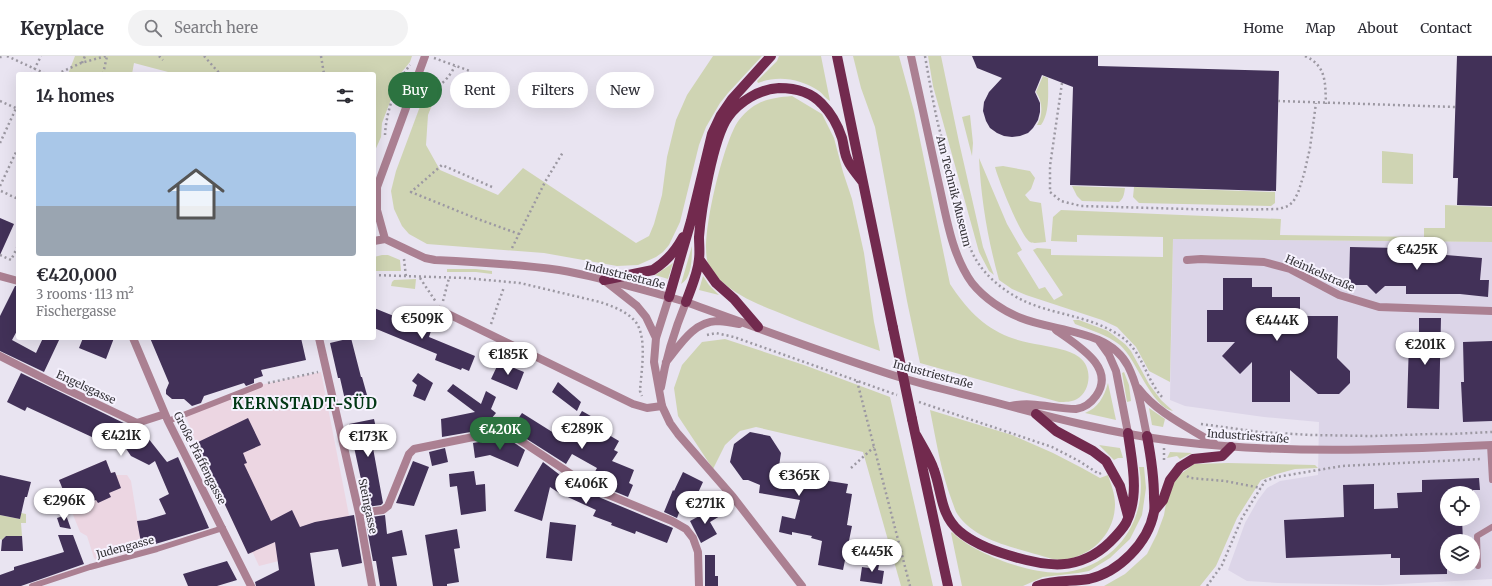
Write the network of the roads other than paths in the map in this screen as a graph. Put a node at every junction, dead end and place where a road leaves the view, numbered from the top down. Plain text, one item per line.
1 (771, 56) edge
2 (837, 56) edge
3 (911, 56) edge
4 (429, 57) edge
5 (862, 181) junction
6 (691, 221) junction
7 (385, 239) junction
8 (376, 241) edge
9 (699, 259) junction
10 (1187, 260) dead end
11 (0, 276) edge
12 (16, 280) edge
13 (604, 280) junction
14 (669, 297) junction
15 (686, 302) junction
16 (440, 310) road end
17 (1492, 311) edge
18 (758, 327) junction
19 (1052, 327) junction
20 (656, 338) junction
21 (134, 340) edge
22 (319, 340) edge
23 (1098, 341) junction
24 (0, 356) edge
25 (666, 362) junction
26 (260, 385) road end
27 (1137, 387) junction
28 (660, 391) junction
29 (662, 406) junction
30 (1008, 406) junction
31 (1036, 414) junction
32 (166, 418) junction
33 (1128, 433) junction
34 (916, 435) junction
35 (1147, 436) junction
36 (1218, 445) junction
37 (1491, 445) edge
38 (1231, 447) junction
39 (1492, 480) edge
40 (1154, 511) junction
41 (359, 513) junction
42 (1128, 517) junction
43 (1492, 527) edge
44 (223, 528) junction
45 (1480, 534) edge
46 (32, 586) edge
47 (251, 586) edge
48 (372, 586) edge
49 (699, 586) edge
50 (802, 586) edge
51 (948, 586) edge
52 (1037, 586) edge

1 - 6 main road
2 - 5 main road
3 - 19 street, Am Technik Museum
4 - 7 street
5 - 9 main road
5 - 34 main road, bridge
6 - 13 main road
6 - 14 main road
7 - 8 street
7 - 13 street, Industriestraße
9 - 15 main road
9 - 18 main road
10 - 17 street, Heinkelstraße
11 - 12 street
13 - 14 street, Industriestraße
13 - 20 street
14 - 15 street, Industriestraße
14 - 20 street
15 - 18 street, Industriestraße
15 - 25 street
16 - 29 street
18 - 25 street
18 - 30 street, Industriestraße
19 - 23 street, Am Technik Museum
19 - 30 street
20 - 28 street
21 - 32 street, Große Pfaffengasse
22 - 41 street, Steingasse
23 - 27 street, Am Technik Museum
23 - 33 street
24 - 32 street, Engelsgasse
25 - 28 street
26 - 32 lane
27 - 35 street, Am Technik Museum
27 - 36 street
28 - 29 street
29 - 50 street
30 - 31 street, Industriestraße
31 - 33 street, Industriestraße
31 - 42 main road
32 - 44 street, Große Pfaffengasse
33 - 35 street, Industriestraße
33 - 42 main road
34 - 42 main road
34 - 51 main road
35 - 36 street, Industriestraße
35 - 40 main road
36 - 38 street, Industriestraße
37 - 38 street, Industriestraße
37 - 39 lane
38 - 40 main road
40 - 52 main road
41 - 48 street, Steingasse
41 - 49 street
43 - 45 lane
44 - 46 lane, Judengasse
44 - 47 street, Große Pfaffengasse

